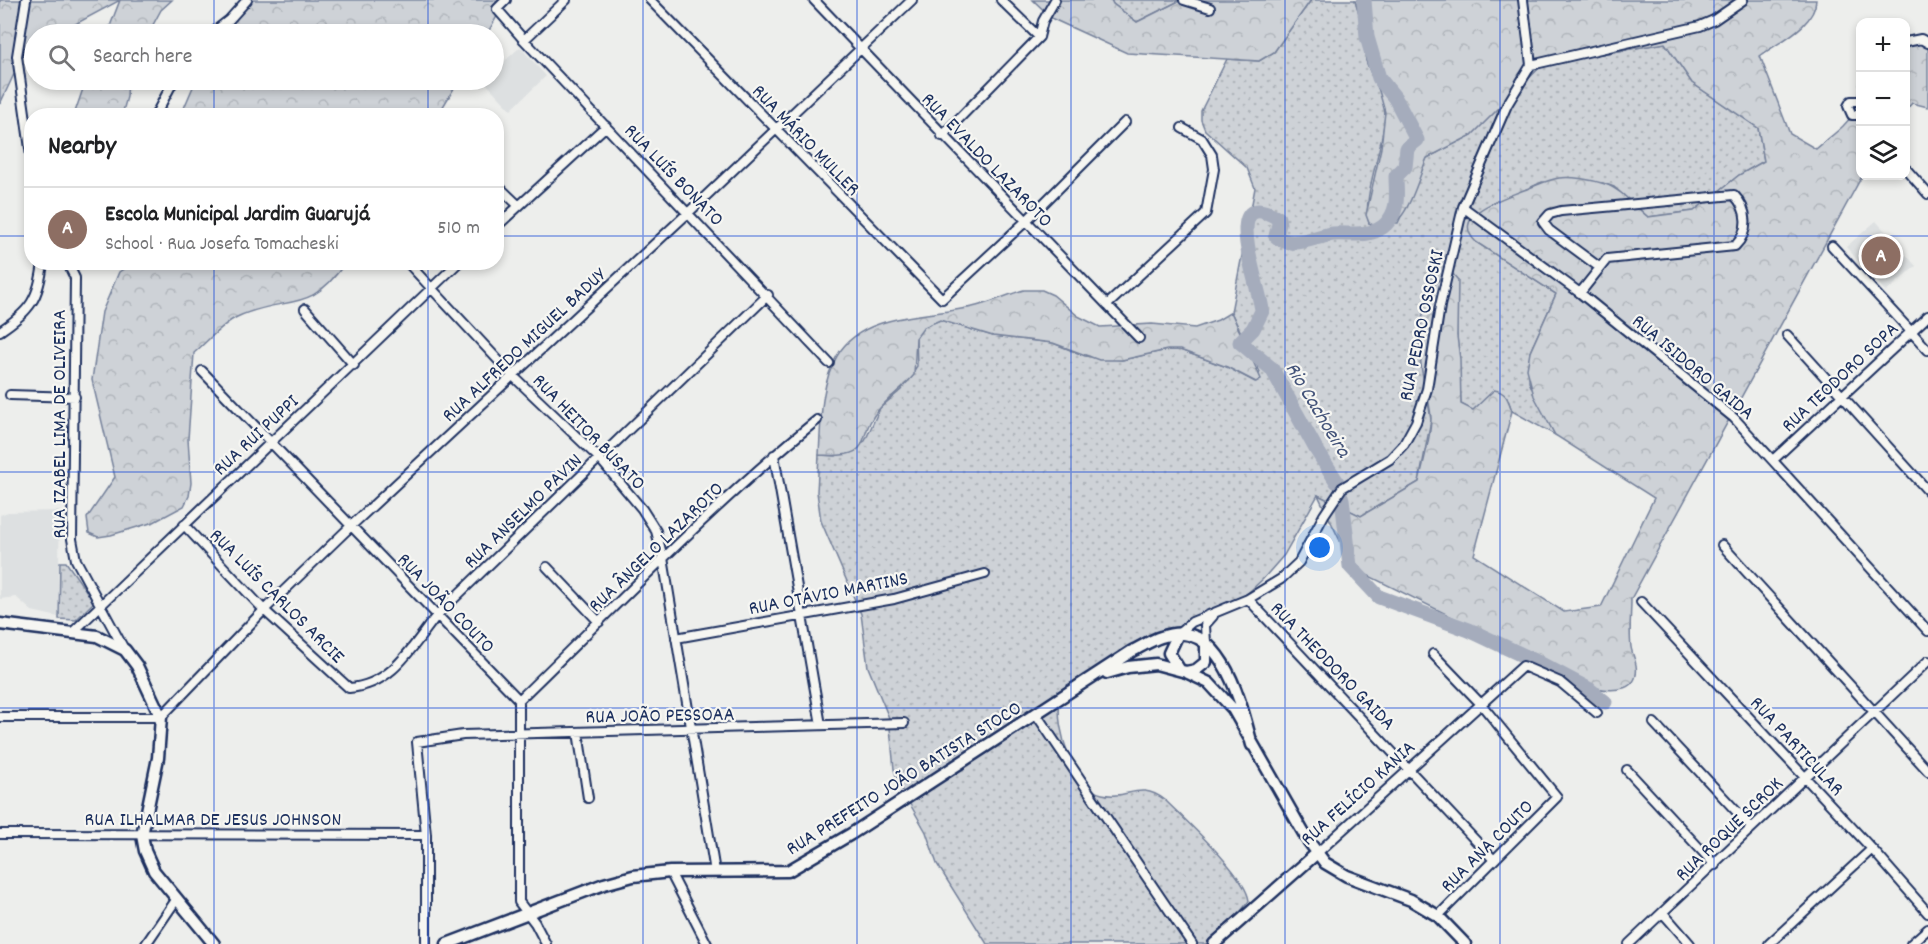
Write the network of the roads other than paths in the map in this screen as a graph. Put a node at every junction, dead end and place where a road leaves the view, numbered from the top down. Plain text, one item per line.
1 (26, 0) edge
2 (247, 0) edge
3 (506, 0) edge
4 (566, 0) edge
5 (650, 0) edge
6 (814, 0) edge
7 (912, 0) edge
8 (1001, 0) edge
9 (1055, 0) edge
10 (1184, 0) edge
11 (1523, 0) edge
12 (1743, 0) edge
13 (1210, 8) dead end
14 (224, 24) edge
15 (1039, 37) junction
16 (524, 40) junction
17 (1910, 41) edge
18 (1928, 43) edge
19 (860, 48) junction
20 (1531, 65) junction
21 (169, 90) edge
22 (1856, 99) edge
23 (24, 108) edge
24 (159, 108) edge
25 (1856, 115) edge
26 (1125, 122) dead end
27 (606, 126) junction
28 (1182, 128) dead end
29 (774, 129) junction
30 (942, 136) junction
31 (1910, 174) edge
32 (504, 192) edge
33 (1928, 194) edge
34 (519, 206) junction
35 (1463, 207) junction
36 (689, 212) junction
37 (504, 220) edge
38 (1025, 222) junction
39 (1832, 246) dead end
40 (1599, 267) junction
41 (42, 270) edge
42 (71, 270) edge
43 (414, 270) edge
44 (451, 270) edge
45 (432, 289) junction
46 (1580, 293) junction
47 (768, 295) junction
48 (1107, 305) junction
49 (305, 309) dead end
50 (1928, 316) edge
51 (0, 331) edge
52 (1912, 332) junction
53 (1787, 335) dead end
54 (1139, 338) dead end
55 (1928, 350) edge
56 (829, 363) dead end
57 (354, 365) junction
58 (202, 371) dead end
59 (512, 375) junction
60 (10, 395) dead end
61 (1843, 396) junction
62 (75, 397) junction
63 (817, 420) dead end
64 (269, 442) junction
65 (774, 455) junction
66 (599, 458) junction
67 (1773, 460) junction
68 (1928, 491) edge
69 (184, 525) junction
70 (351, 526) junction
71 (1722, 545) dead end
72 (663, 558) junction
73 (547, 567) dead end
74 (985, 574) dead end
75 (1248, 599) junction
76 (1641, 602) dead end
77 (102, 604) junction
78 (264, 610) junction
79 (438, 614) junction
80 (802, 614) junction
81 (1214, 615) junction
82 (599, 622) junction
83 (0, 624) edge
84 (74, 631) junction
85 (1928, 631) edge
86 (1178, 634) junction
87 (676, 638) junction
88 (1206, 643) junction
89 (125, 650) junction
90 (1433, 654) dead end
91 (1928, 661) edge
92 (1182, 671) junction
93 (1092, 678) junction
94 (349, 688) joint
95 (519, 700) junction
96 (1481, 704) junction
97 (1874, 711) junction
98 (1597, 713) dead end
99 (1036, 714) junction
100 (0, 717) edge
101 (161, 717) junction
102 (904, 723) dead end
103 (1654, 723) dead end
104 (821, 725) junction
105 (690, 730) junction
106 (578, 732) junction
107 (519, 733) junction
108 (1252, 745) junction
109 (1410, 769) junction
110 (1627, 770) dead end
111 (1928, 771) edge
112 (1805, 776) junction
113 (588, 798) dead end
114 (1751, 827) junction
115 (0, 834) edge
116 (142, 835) junction
117 (426, 835) junction
118 (1872, 849) junction
119 (1316, 854) junction
120 (1494, 860) junction
121 (1715, 865) junction
122 (670, 872) junction
123 (715, 872) junction
124 (176, 900) junction
125 (528, 913) junction
126 (1663, 913) junction
127 (1928, 913) edge
128 (1438, 916) junction
129 (1928, 929) edge
130 (1919, 937) junction
131 (146, 944) edge
132 (214, 944) edge
133 (426, 944) edge
134 (447, 944) edge
135 (546, 944) edge
136 (707, 944) edge
137 (1192, 944) edge
138 (1214, 944) edge
139 (1465, 944) edge
140 (1629, 944) edge
141 (1690, 944) edge
142 (1769, 944) edge
143 (1911, 944) edge
144 (1926, 944) edge

1 - 23 street
2 - 14 street
3 - 16 street, RUA LUÍS BONATO
4 - 16 street
5 - 29 street, RUA MÁRIO MULLER
6 - 19 street, RUA EVALDO LAZAROTO
7 - 19 street, RUA ALFREDO MIGUEL BADUY
8 - 15 street
9 - 15 street
10 - 13 street
11 - 20 street
12 - 20 street
15 - 30 street
16 - 27 street, RUA LUÍS BONATO
17 - 18 street
19 - 29 street, RUA ALFREDO MIGUEL BADUY
19 - 30 street, RUA EVALDO LAZAROTO
20 - 35 street, RUA PEDRO OSSOSKI
21 - 24 street
22 - 25 street
26 - 38 street
27 - 34 street
27 - 36 street, RUA LUÍS BONATO
28 - 48 street
29 - 36 street, RUA ALFREDO MIGUEL BADUY
29 - 38 street, RUA MÁRIO MULLER
30 - 38 street, RUA EVALDO LAZAROTO
31 - 33 street
32 - 34 street
34 - 37 street
35 - 46 street, RUA ISIDORO GAIDA
35 - 75 street, RUA PEDRO OSSOSKI
36 - 47 street, RUA LUÍS BONATO
36 - 59 street, RUA ALFREDO MIGUEL BADUY
38 - 48 street, RUA EVALDO LAZAROTO
39 - 52 street
40 - 40 street
40 - 46 street
41 - 51 street
42 - 62 street, RUA IZABEL LIMA DE OLIVEIRA
43 - 45 street, RUA HEITOR BUSATO
44 - 45 street, RUA RUI PUPPI
45 - 57 street, RUA RUI PUPPI
45 - 59 street, RUA HEITOR BUSATO
46 - 67 street, RUA ISIDORO GAIDA
47 - 56 street, RUA LUÍS BONATO
47 - 66 street, RUA ANSELMO PAVIN
48 - 54 street, RUA EVALDO LAZAROTO
49 - 57 street
50 - 52 street, RUA TEODORO SOPA
52 - 55 street
52 - 61 street, RUA TEODORO SOPA
53 - 61 street
57 - 64 street, RUA RUI PUPPI
58 - 64 street, RUA JOÃO COUTO
59 - 66 street, RUA HEITOR BUSATO
59 - 70 street, RUA ALFREDO MIGUEL BADUY
60 - 62 street
61 - 67 street, RUA TEODORO SOPA
61 - 68 street
62 - 77 street, RUA IZABEL LIMA DE OLIVEIRA
63 - 65 street, RUA ÂNGELO LAZAROTO
64 - 69 street, RUA RUI PUPPI
64 - 70 street, RUA JOÃO COUTO
65 - 72 street, RUA ÂNGELO LAZAROTO
65 - 80 street
66 - 72 street, RUA HEITOR BUSATO
66 - 79 street, RUA ANSELMO PAVIN
67 - 85 street, RUA ISIDORO GAIDA
69 - 77 street, RUA RUI PUPPI
69 - 78 street, RUA LUÍS CARLOS ARCIE
70 - 78 street, RUA ALFREDO MIGUEL BADUY
70 - 79 street, RUA JOÃO COUTO
71 - 97 street
72 - 82 street, RUA ÂNGELO LAZAROTO
72 - 87 street, RUA HEITOR BUSATO
73 - 82 street
74 - 80 street, RUA OTÁVIO MARTINS
75 - 81 street, RUA PEDRO OSSOSKI
75 - 109 street, RUA THEODORO GAIDA
76 - 112 street, RUA PARTICULAR
77 - 84 street, RUA RUI PUPPI
77 - 89 street, RUA IZABEL LIMA DE OLIVEIRA
78 - 94 street, RUA LUÍS CARLOS ARCIE
78 - 101 street, RUA ALFREDO MIGUEL BADUY
79 - 94 street, RUA ANSELMO PAVIN
79 - 95 street, RUA JOÃO COUTO
80 - 87 street, RUA OTÁVIO MARTINS
80 - 104 street
81 - 86 street, RUA PEDRO OSSOSKI
81 - 88 street
82 - 95 street, RUA ÂNGELO LAZAROTO
83 - 84 main road
84 - 89 main road
86 - 88 main road
86 - 92 main road
86 - 93 main road, RUA PREFEITO JOÃO BATISTA STOCO
87 - 105 street, RUA HEITOR BUSATO
88 - 92 main road
88 - 108 main road, RUA PREFEITO JOÃO BATISTA STOCO
89 - 101 main road
90 - 96 street
91 - 97 street, RUA ROQUE SCROK
92 - 93 main road, RUA PREFEITO JOÃO BATISTA STOCO
92 - 108 main road, RUA PREFEITO JOÃO BATISTA STOCO
93 - 99 main road, RUA PREFEITO JOÃO BATISTA STOCO
95 - 107 street
96 - 98 street, RUA FELÍCIO KANIA
96 - 109 street, RUA FELÍCIO KANIA
96 - 120 street, RUA ANA COUTO
97 - 111 street
97 - 112 street, RUA ROQUE SCROK
99 - 123 main road, RUA PREFEITO JOÃO BATISTA STOCO
99 - 137 street
100 - 101 street
101 - 116 main road
102 - 104 street, RUA JOÃO PESSOAA
103 - 114 street
104 - 105 street, RUA JOÃO PESSOAA
105 - 106 street, RUA JOÃO PESSOAA
105 - 123 street, RUA HEITOR BUSATO
106 - 107 street, RUA JOÃO PESSOAA
106 - 113 street
107 - 117 street, RUA JOÃO PESSOAA
107 - 125 street
108 - 119 main road, RUA PREFEITO JOÃO BATISTA STOCO
109 - 119 street, RUA FELÍCIO KANIA
109 - 120 street, RUA THEODORO GAIDA
110 - 121 street
112 - 114 street, RUA ROQUE SCROK
112 - 118 street, RUA PARTICULAR
114 - 121 street, RUA ROQUE SCROK
115 - 116 street, RUA ILHALMAR DE JESUS JOHNSON
116 - 117 street, RUA ILHALMAR DE JESUS JOHNSON
116 - 124 main road
117 - 133 street
118 - 127 street, RUA PARTICULAR
118 - 142 street
119 - 128 main road, RUA PREFEITO JOÃO BATISTA STOCO
119 - 138 main road, RUA FELÍCIO KANIA
120 - 128 street, RUA ANA COUTO
121 - 126 street, RUA ROQUE SCROK
122 - 123 main road, RUA PREFEITO JOÃO BATISTA STOCO
122 - 125 main road, RUA PREFEITO JOÃO BATISTA STOCO
122 - 136 street
124 - 131 street
124 - 132 main road
125 - 134 main road, RUA PREFEITO JOÃO BATISTA STOCO
125 - 135 street
126 - 140 street, RUA ROQUE SCROK
126 - 141 street
128 - 139 main road, RUA PREFEITO JOÃO BATISTA STOCO
129 - 130 street
130 - 143 street
130 - 144 street

